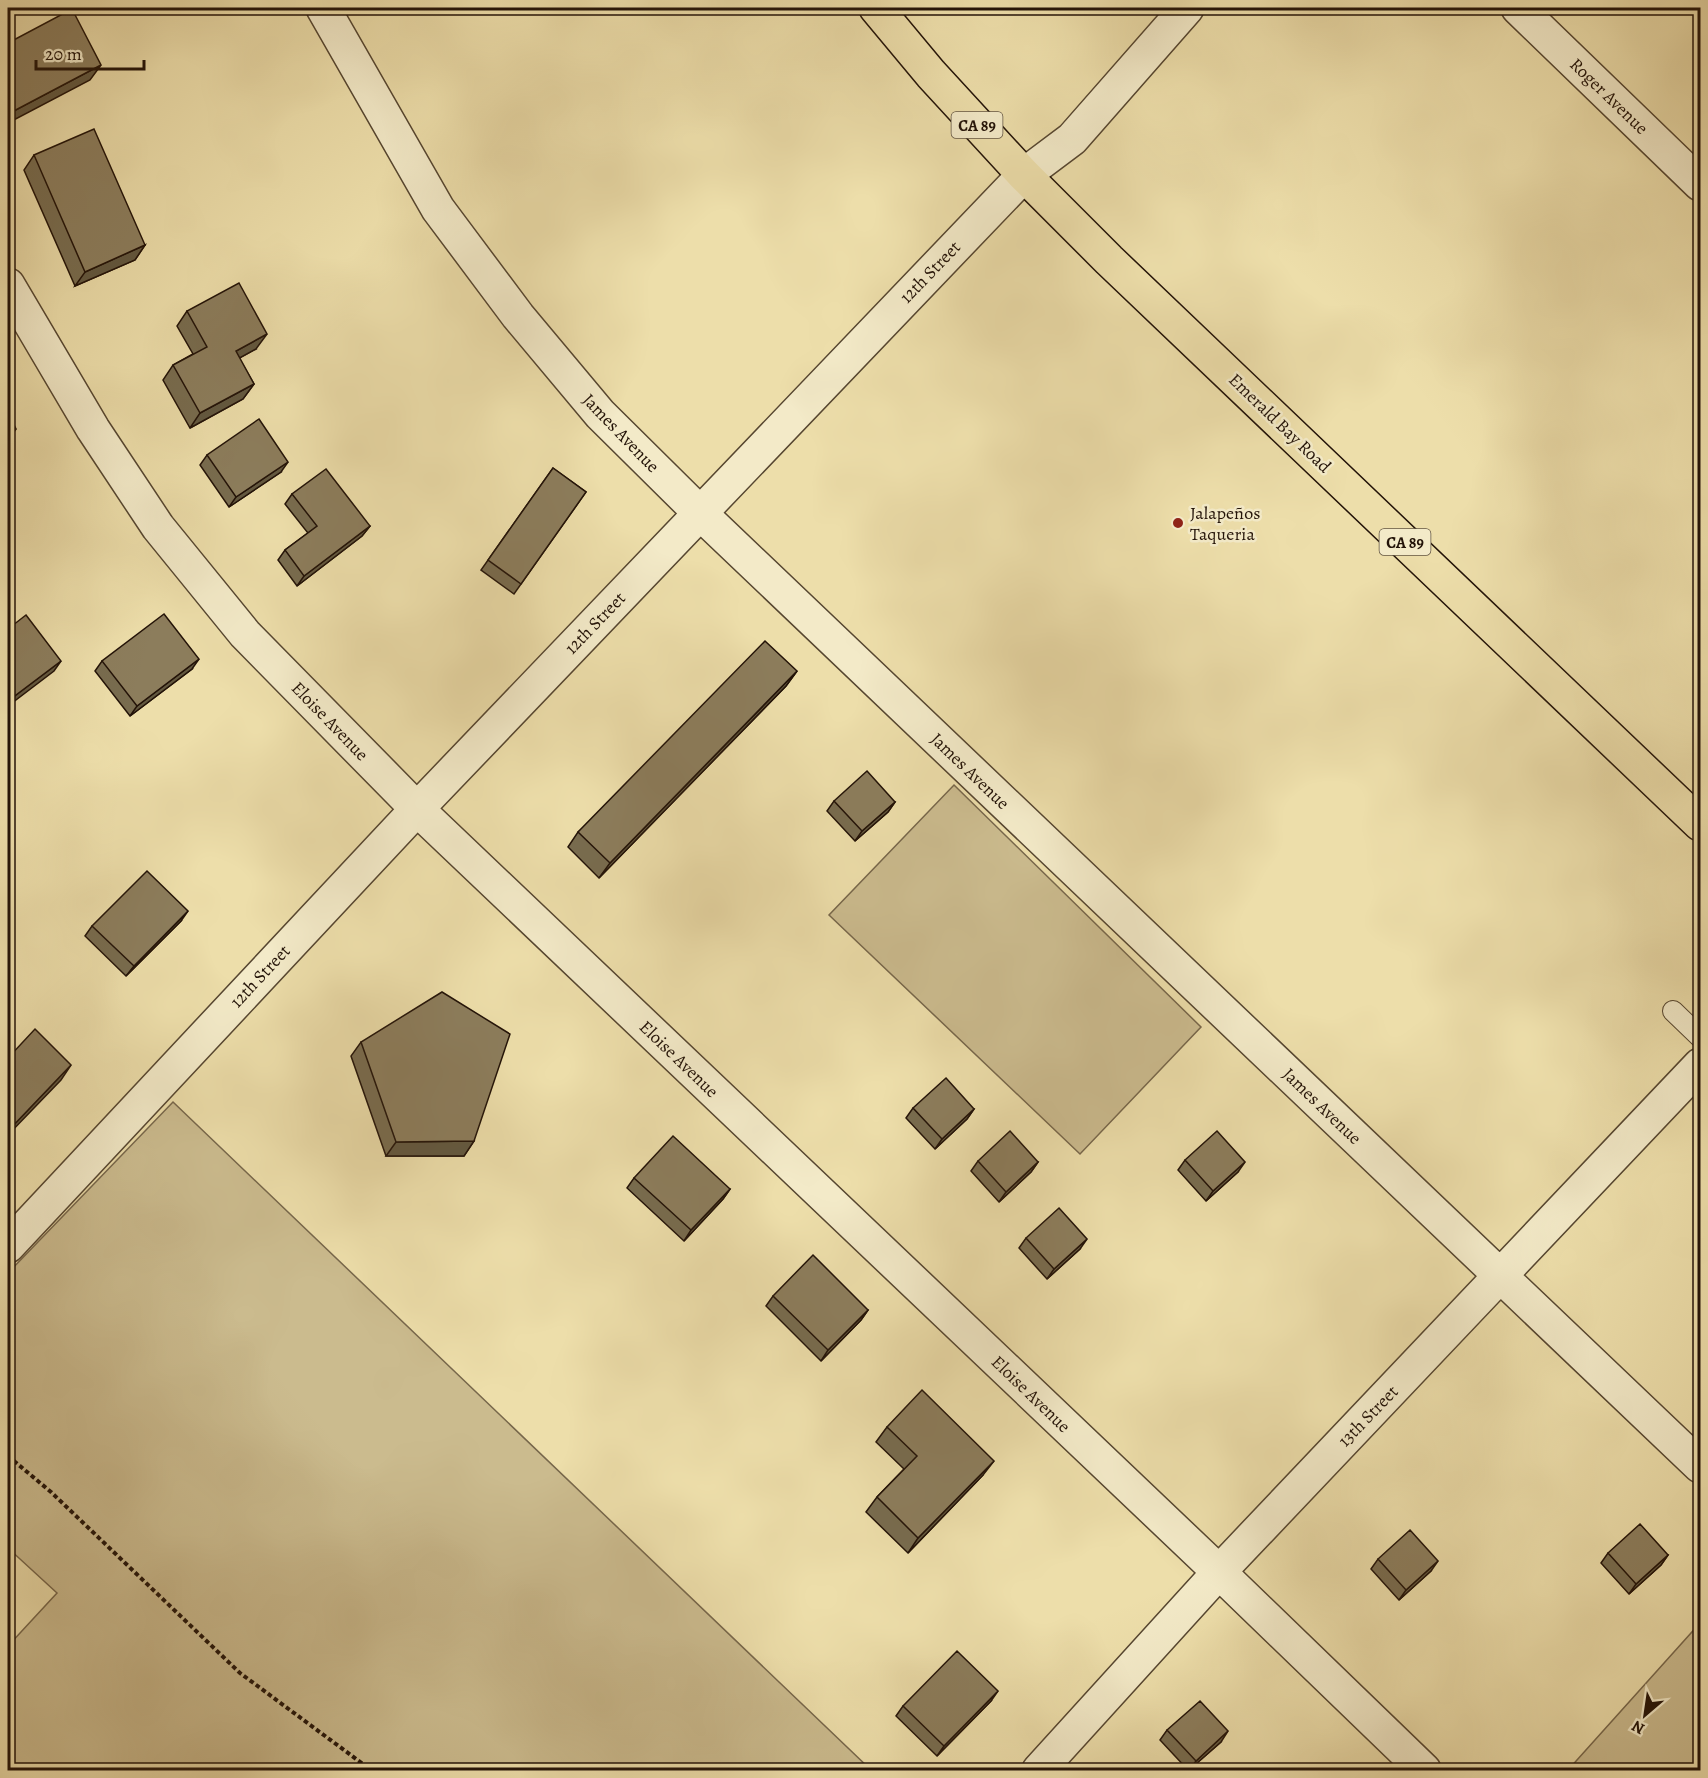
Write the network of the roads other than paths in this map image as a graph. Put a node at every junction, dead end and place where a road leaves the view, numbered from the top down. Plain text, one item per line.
1 (322, 8) edge
2 (876, 8) edge
3 (1187, 8) edge
4 (1518, 8) edge
5 (1024, 175) junction
6 (1701, 184) edge
7 (8, 285) edge
8 (700, 513) junction
9 (417, 809) junction
10 (1701, 824) edge
11 (1673, 1011) dead end
12 (1701, 1037) edge
13 (1701, 1065) edge
14 (8, 1246) edge
15 (1502, 1276) junction
16 (1701, 1466) edge
17 (1219, 1572) junction
18 (1039, 1770) edge
19 (1424, 1770) edge

1 - 8 street, James Avenue
2 - 5 main road, Emerald Bay Road / CA 89
3 - 5 street, 12th Street
4 - 6 street, Roger Avenue
5 - 8 street, 12th Street
5 - 10 main road, Emerald Bay Road / CA 89
7 - 9 street, Eloise Avenue
8 - 9 street, 12th Street
8 - 15 street, James Avenue
9 - 14 street, 12th Street
9 - 17 street, Eloise Avenue
11 - 12 lane
13 - 15 street, 13th Street
15 - 16 street, James Avenue
15 - 17 street, 13th Street
17 - 18 street, 13th Street
17 - 19 street, Eloise Avenue

